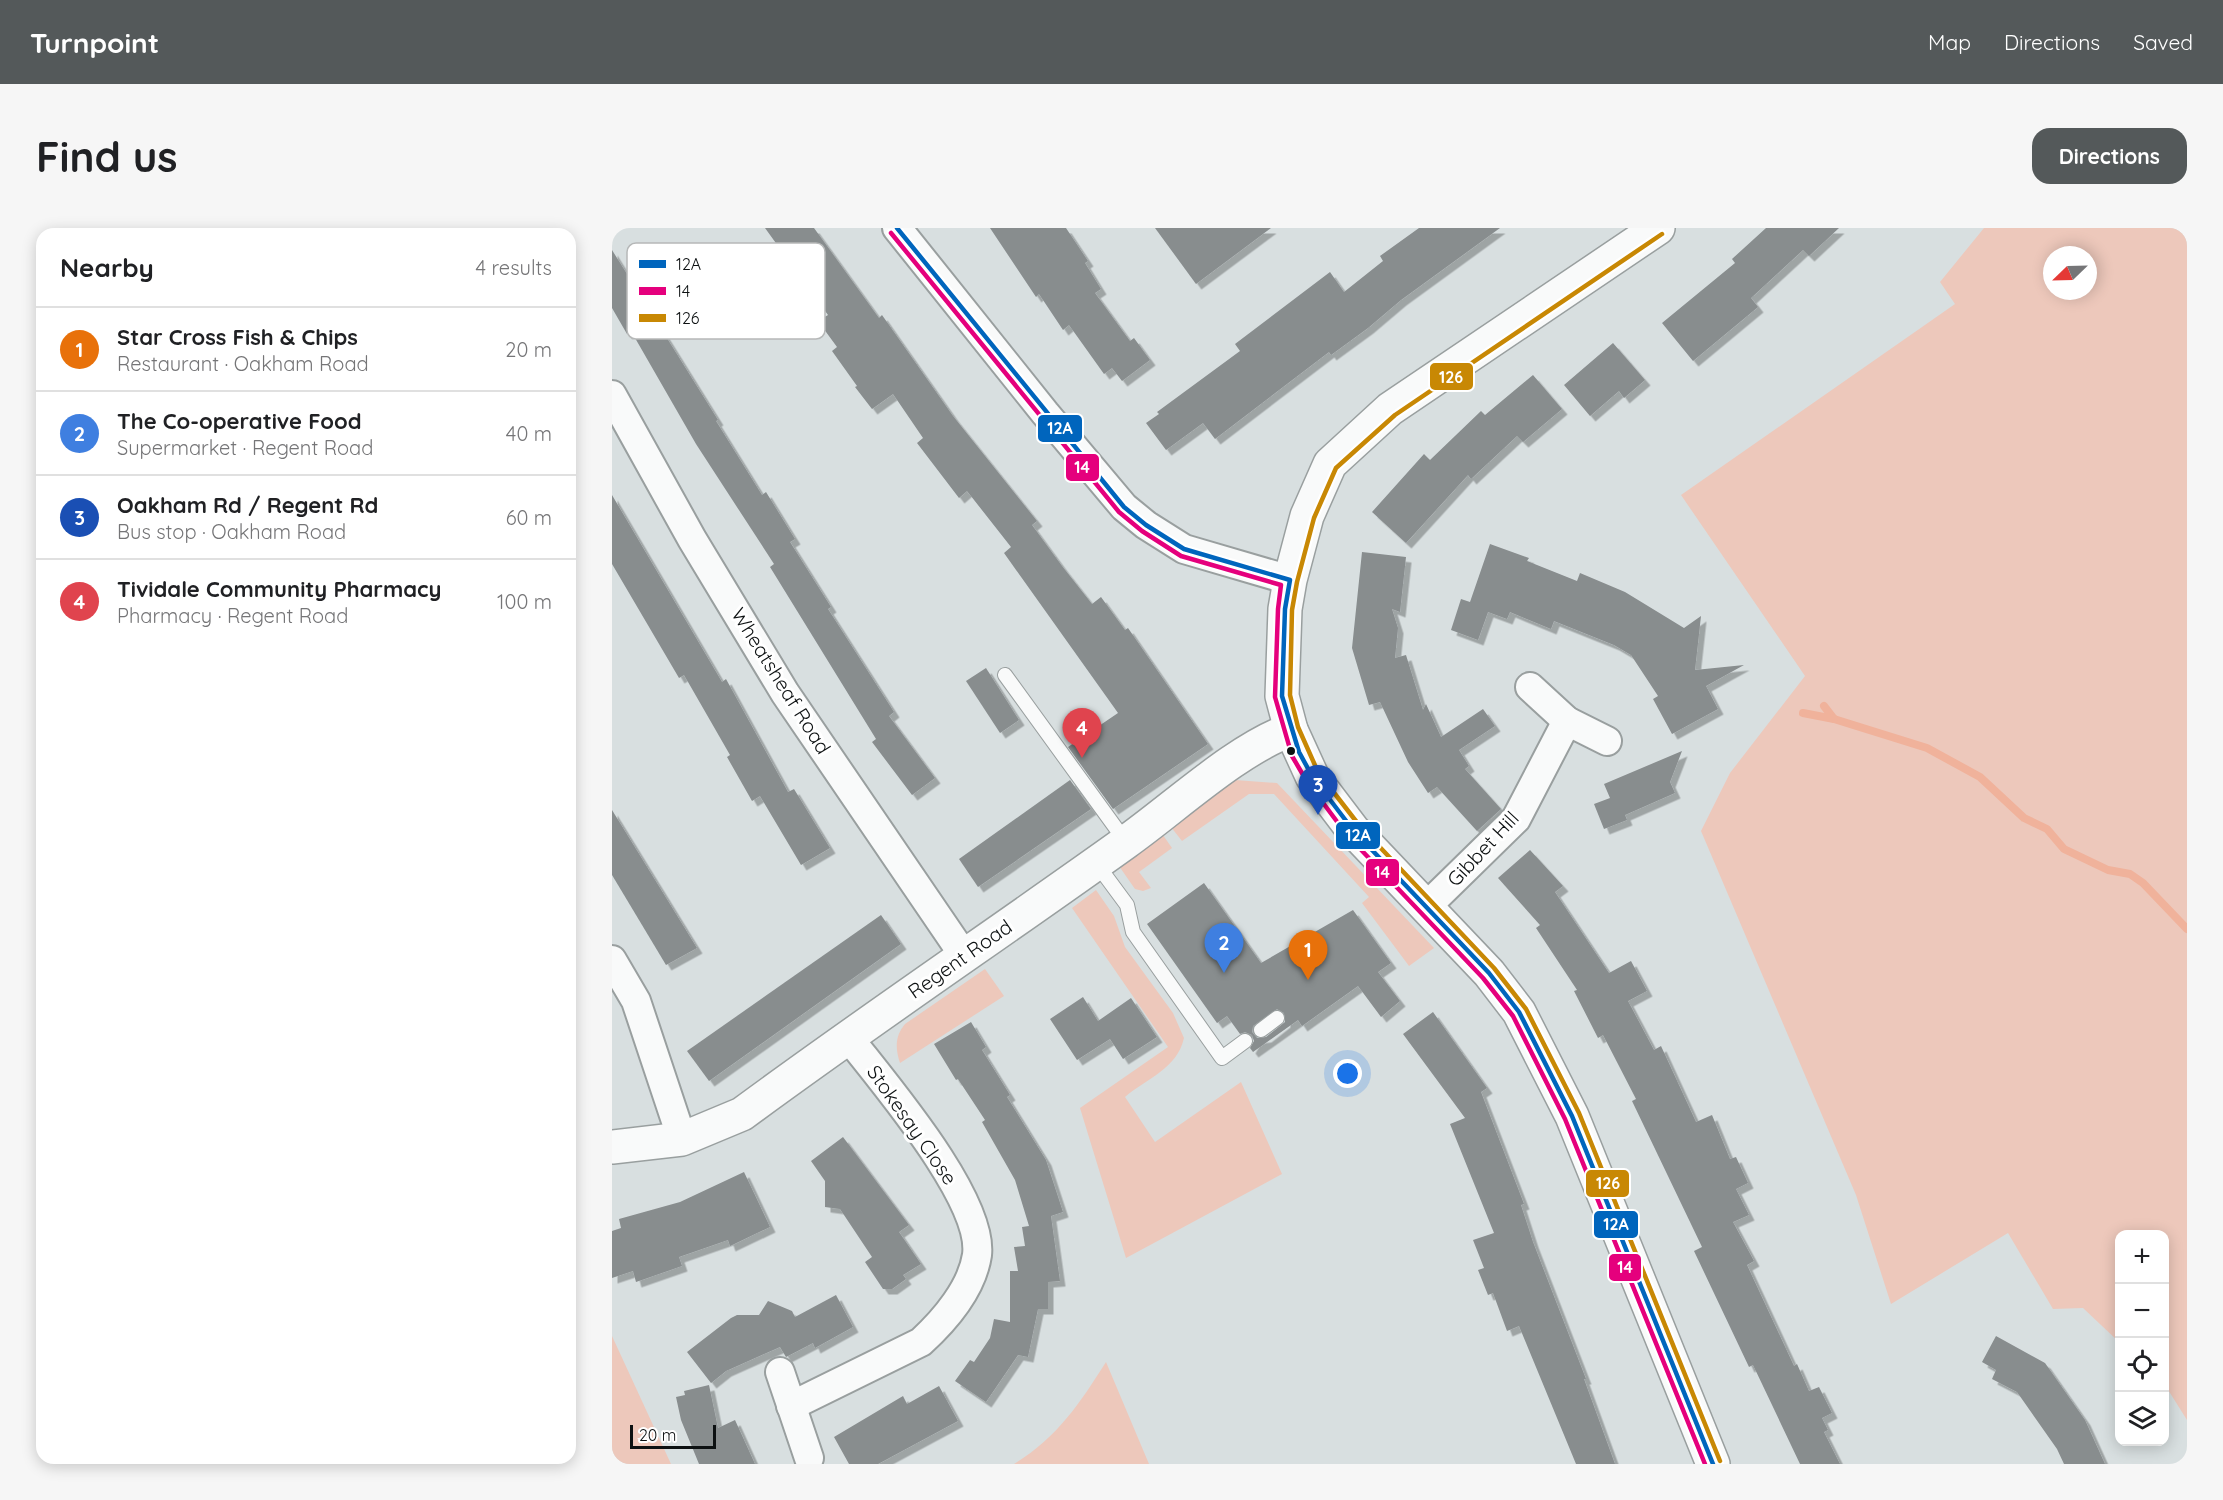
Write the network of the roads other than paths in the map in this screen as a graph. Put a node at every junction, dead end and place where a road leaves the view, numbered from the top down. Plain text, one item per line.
1 (897, 228) edge
2 (1658, 228) edge
3 (612, 395) edge
4 (1290, 580) junction
5 (1005, 675) dead end
6 (1530, 687) dead end
7 (1567, 721) junction
8 (1291, 730) junction
9 (1607, 741) dead end
10 (1126, 842) junction
11 (1096, 863) junction
12 (1426, 908) junction
13 (965, 957) junction
14 (612, 960) edge
15 (1277, 1018) dead end
16 (1261, 1030) dead end
17 (848, 1037) junction
18 (1245, 1041) dead end
19 (682, 1139) junction
20 (612, 1147) edge
21 (780, 1372) dead end
22 (791, 1406) junction
23 (809, 1458) dead end
24 (1713, 1464) edge

1 - 4 street
2 - 4 street
3 - 13 street, Wheatsheaf Road
4 - 8 street
5 - 10 lane
6 - 7 street
7 - 9 street
7 - 12 street, Gibbet Hill
8 - 10 street, Regent Road
8 - 12 street
10 - 11 street, Regent Road
11 - 13 street, Regent Road
11 - 18 lane
12 - 24 street
13 - 17 street, Regent Road
14 - 19 street
15 - 16 lane
17 - 19 street, Regent Road
17 - 22 street, Stokesay Close
19 - 20 street, Regent Road
21 - 22 street
22 - 23 street

